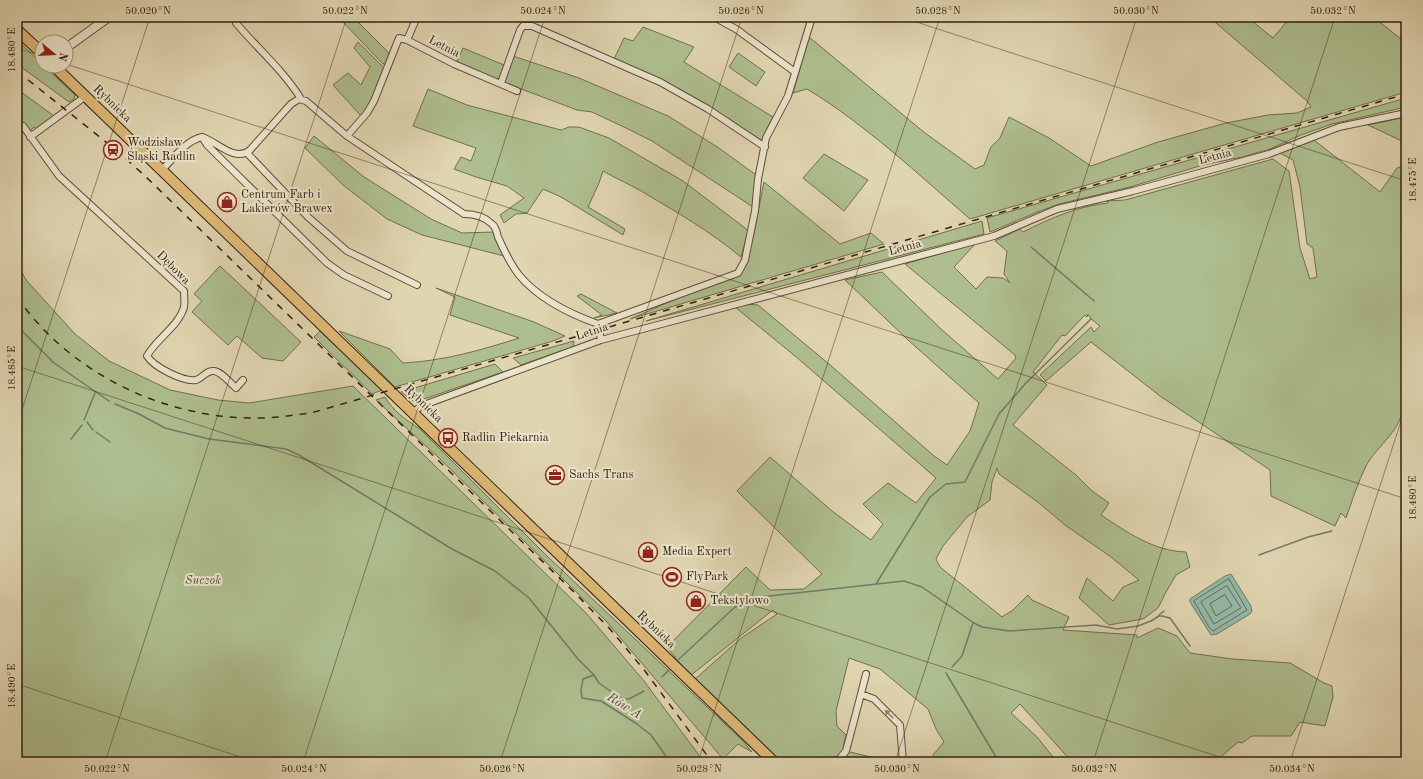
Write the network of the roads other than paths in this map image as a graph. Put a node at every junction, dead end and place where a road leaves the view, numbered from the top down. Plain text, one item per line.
1 (109, 17) edge
2 (416, 17) edge
3 (714, 17) edge
4 (812, 17) edge
5 (236, 23) dead end
6 (17, 30) edge
7 (407, 40) junction
8 (74, 42) edge
9 (34, 46) edge
10 (796, 72) junction
11 (63, 74) edge
12 (501, 83) junction
13 (517, 91) dead end
14 (86, 96) junction
15 (301, 99) junction
16 (1406, 113) edge
17 (22, 126) dead end
18 (347, 136) junction
19 (30, 137) junction
20 (202, 137) junction
21 (765, 147) junction
22 (247, 153) junction
23 (162, 170) junction
24 (417, 285) dead end
25 (388, 296) dead end
26 (598, 324) junction
27 (601, 340) junction
28 (243, 380) dead end
29 (412, 413) junction
30 (866, 674) dead end
31 (861, 694) junction
32 (774, 762) edge
33 (837, 762) edge
34 (903, 762) edge

1 - 8 street
2 - 7 street
3 - 10 street
4 - 10 street, Letnia
5 - 15 street, Letnia
6 - 9 main road
7 - 12 street, Letnia
7 - 18 street
10 - 21 street, Letnia
11 - 14 main road, Rybnicka
12 - 13 street, Letnia
12 - 21 street
14 - 19 street
14 - 23 main road, Rybnicka
15 - 18 street, Letnia
15 - 22 street
16 - 27 street, Letnia
17 - 19 street, Dębowa
18 - 26 street, Letnia
19 - 28 street, Dębowa
20 - 22 street
20 - 23 street
20 - 25 street
21 - 26 street, Letnia
22 - 24 street
23 - 29 main road, Rybnicka
26 - 27 street
27 - 29 street, Letnia
29 - 32 main road, Rybnicka
30 - 31 street
31 - 33 street
34 -> 31 street

